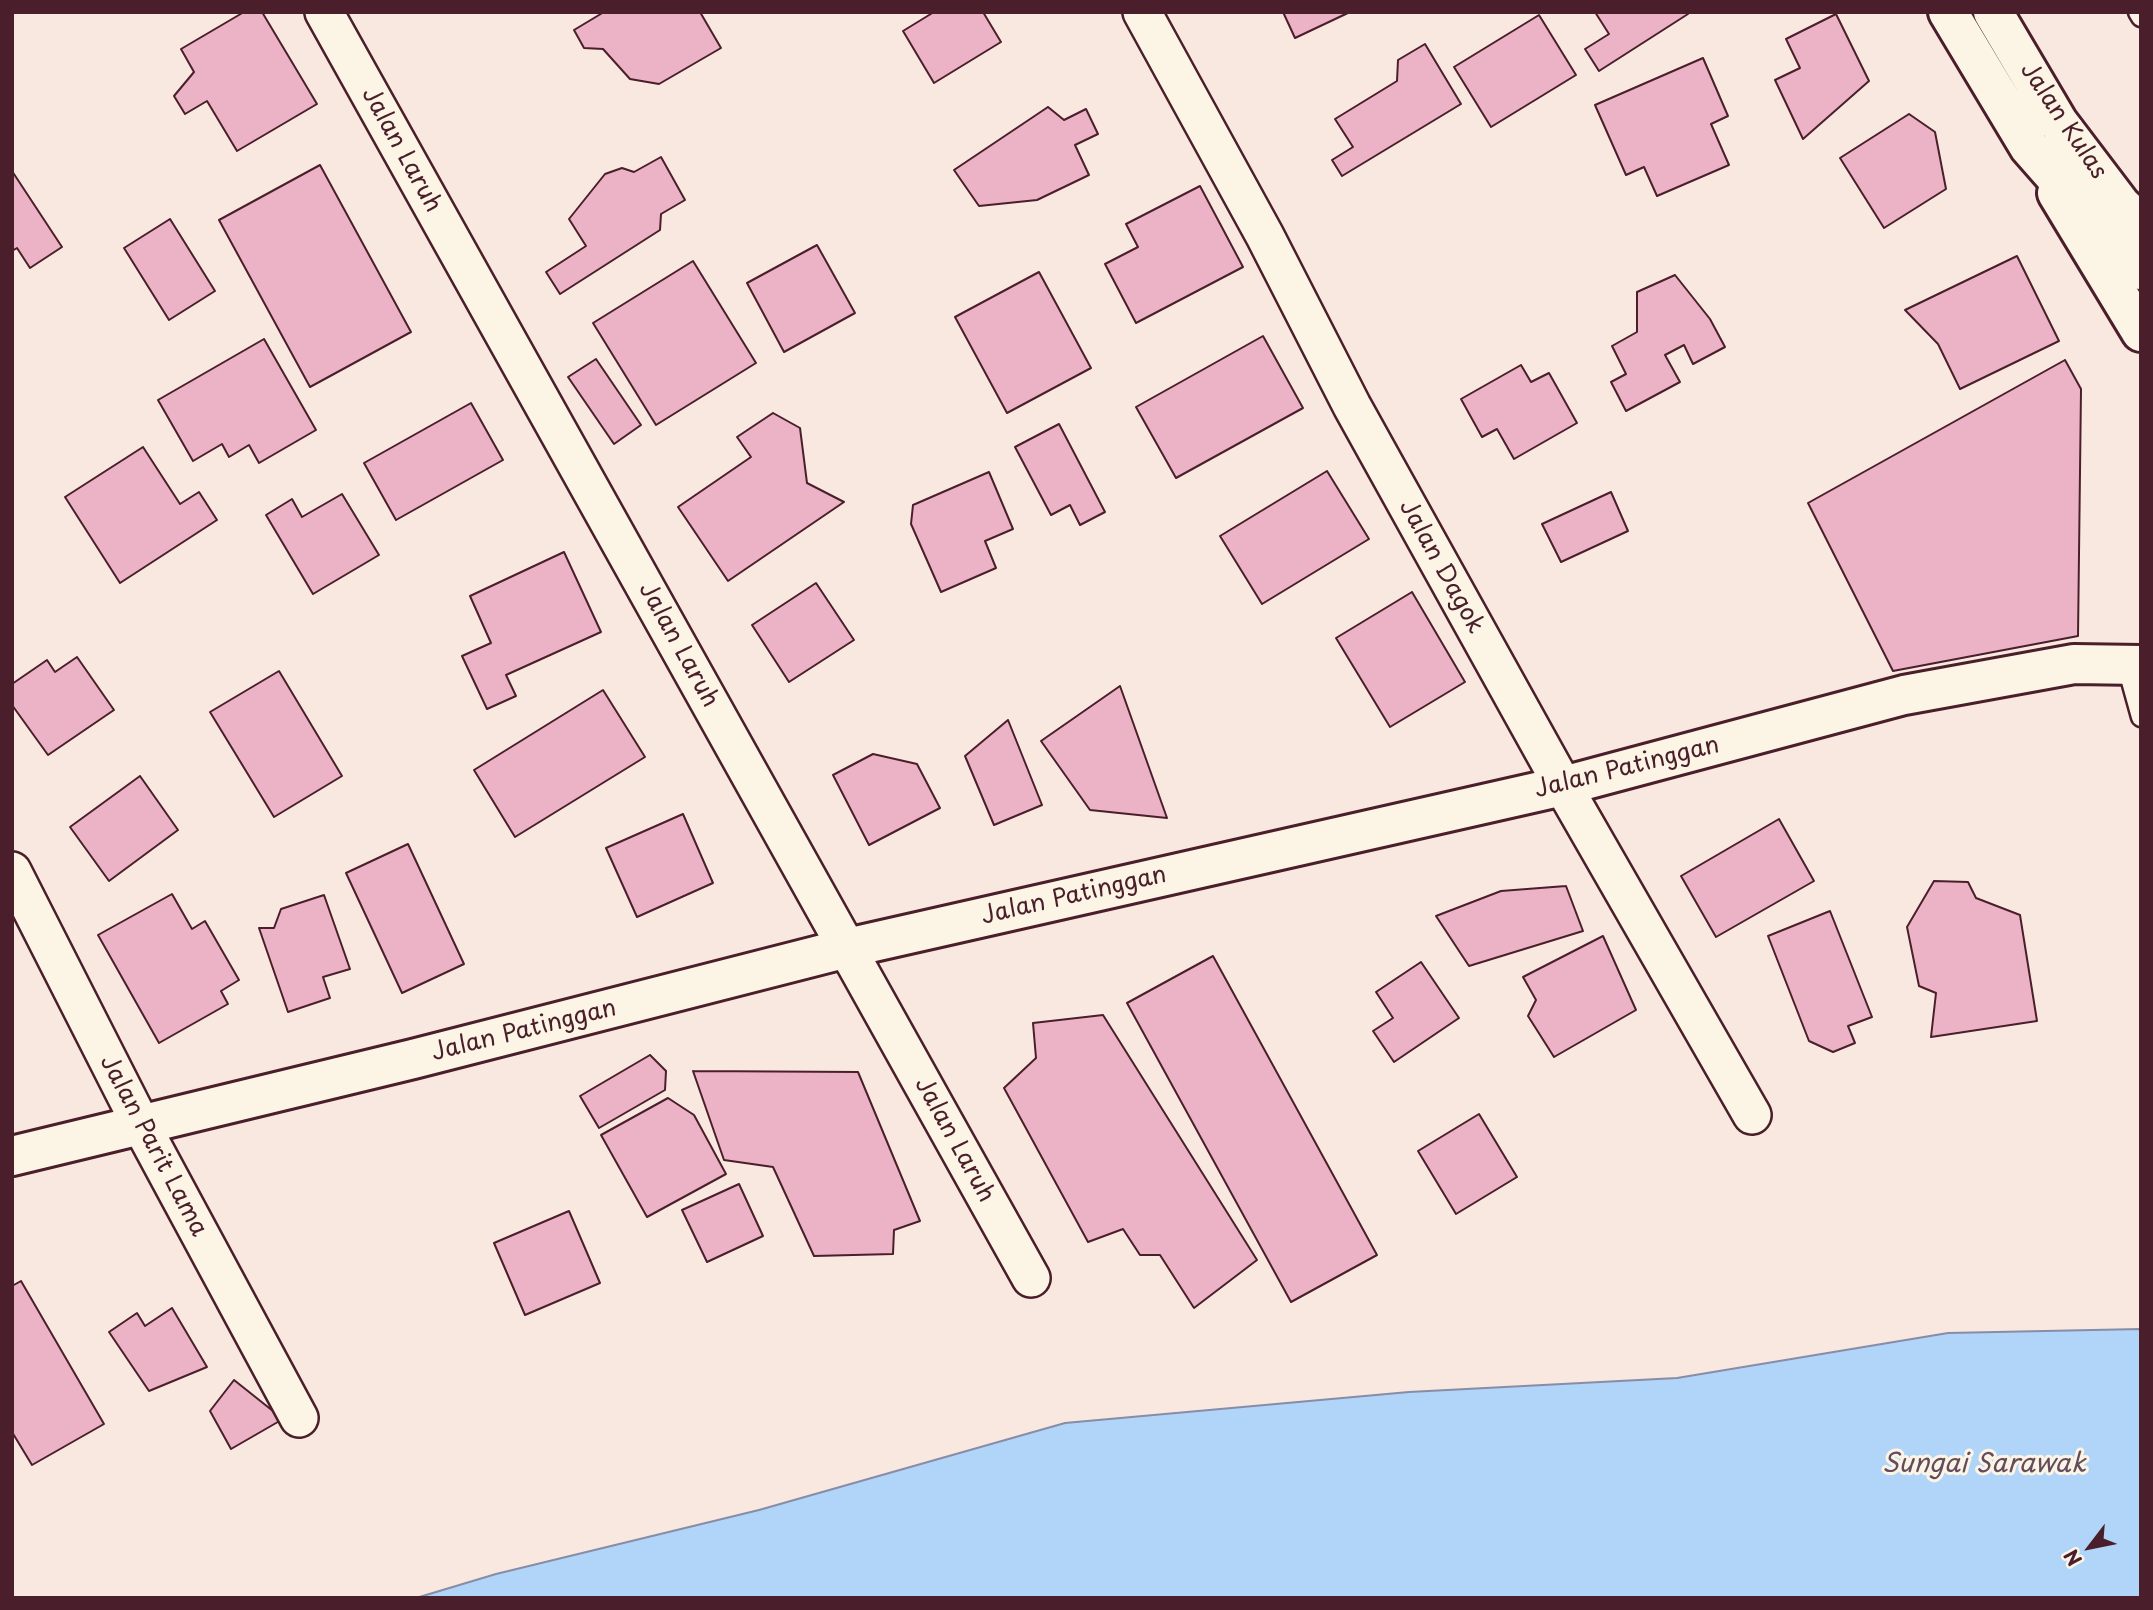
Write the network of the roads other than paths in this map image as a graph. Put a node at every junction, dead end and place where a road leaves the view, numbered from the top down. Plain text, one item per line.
1 (324, 12) edge
2 (1142, 12) edge
3 (1948, 12) edge
4 (2001, 18) edge
5 (2029, 147) junction
6 (2141, 224) edge
7 (2141, 270) edge
8 (2141, 332) edge
9 (2136, 655) edge
10 (2141, 717) edge
11 (1563, 786) junction
12 (12, 871) edge
13 (847, 948) junction
14 (1752, 1115) dead end
15 (140, 1123) junction
16 (12, 1156) edge
17 (1031, 1278) dead end
18 (299, 1418) dead end

1 - 13 street, Jalan Laruh
2 - 11 street, Jalan Dagok
3 - 5 main road, Jalan Kulas
4 - 6 main road, Jalan Kulas
5 - 7 main road, Jalan Kulas
5 - 8 main road, Jalan Kulas
9 - 10 lane
9 - 11 main road, Jalan Patinggan
11 - 13 main road, Jalan Patinggan
11 - 14 street, Jalan Dagok
12 - 15 street, Jalan Parit Lama
13 - 15 main road, Jalan Patinggan
13 - 17 street, Jalan Laruh
15 - 16 main road, Jalan Patinggan
15 - 18 street, Jalan Parit Lama

